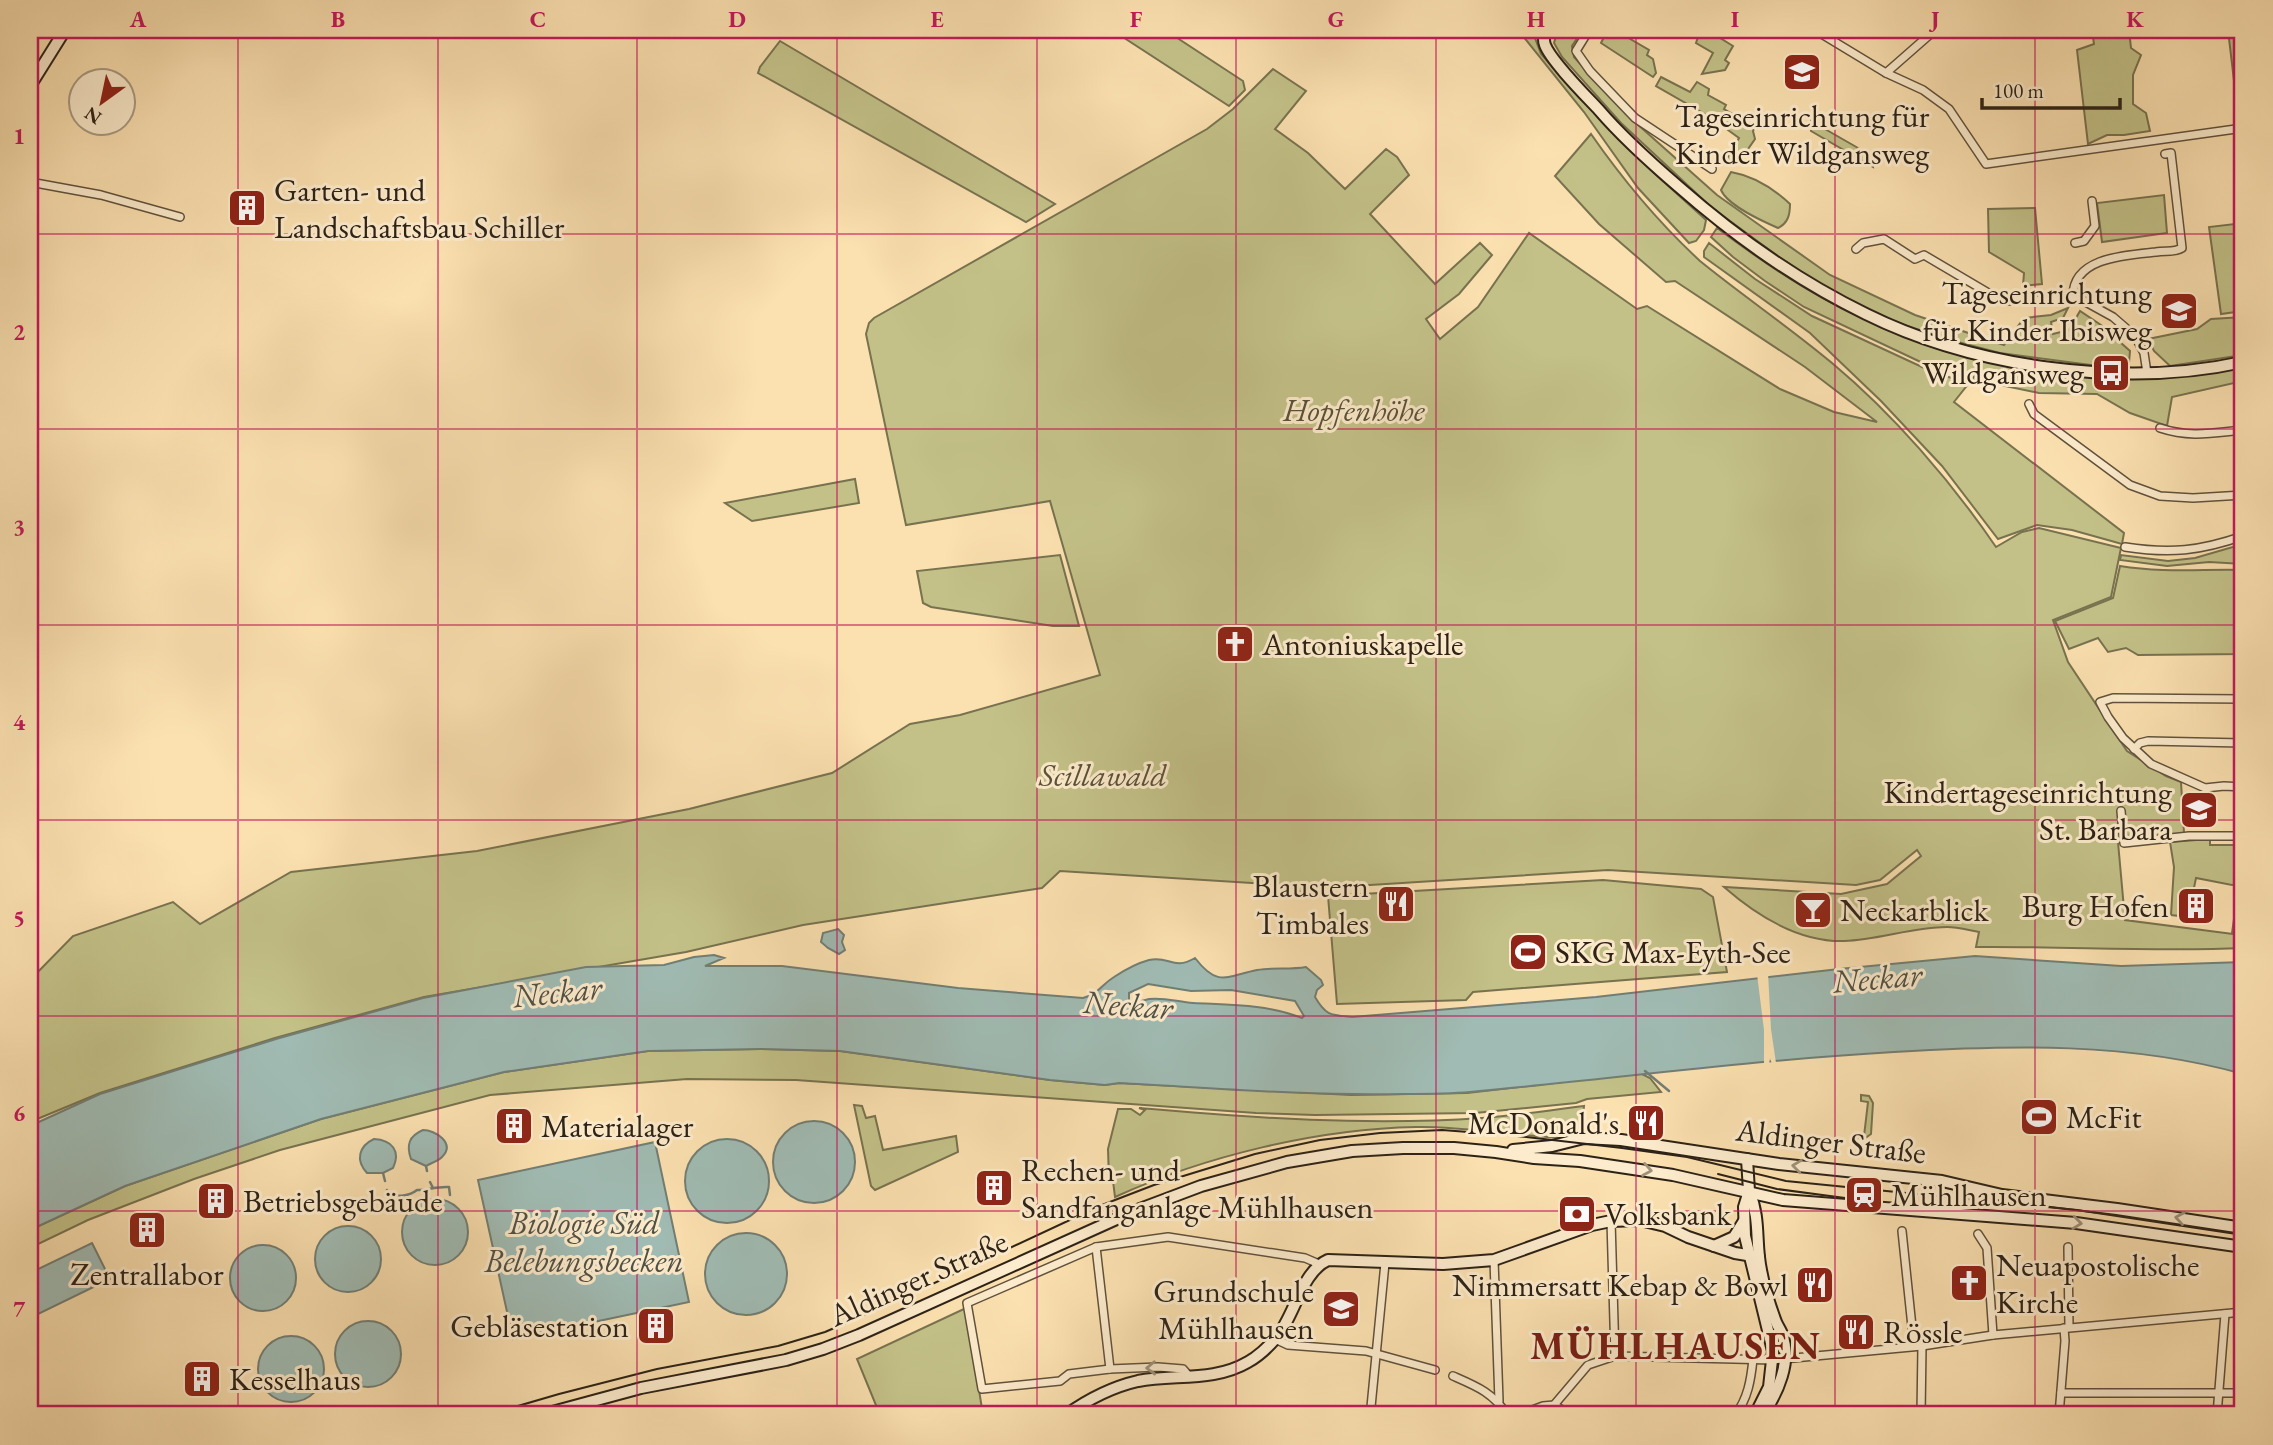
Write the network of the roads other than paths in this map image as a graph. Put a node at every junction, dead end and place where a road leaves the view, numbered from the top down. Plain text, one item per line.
1 (65, 30) edge
2 (1546, 30) edge
3 (1589, 30) edge
4 (1815, 30) edge
5 (1935, 30) edge
6 (1886, 73) junction
7 (30, 86) edge
8 (2243, 128) edge
9 (2165, 154) dead end
10 (1712, 169) dead end
11 (30, 183) edge
12 (2092, 201) dead end
13 (180, 217) dead end
14 (2075, 243) dead end
15 (1856, 249) dead end
16 (2073, 296) junction
17 (2243, 362) edge
18 (2147, 373) junction
19 (2029, 404) dead end
20 (2160, 428) dead end
21 (2243, 430) edge
22 (2243, 495) edge
23 (2243, 536) edge
24 (2125, 547) dead end
25 (2243, 699) edge
26 (2243, 743) edge
27 (2134, 749) junction
28 (2243, 787) edge
29 (2121, 811) dead end
30 (2243, 838) edge
31 (1496, 1152) junction
32 (1747, 1159) junction
33 (1749, 1191) junction
34 (1779, 1199) junction
35 (1757, 1209) junction
36 (1611, 1221) junction
37 (1744, 1221) junction
38 (2243, 1228) edge
39 (1902, 1231) dead end
40 (1978, 1234) dead end
41 (1714, 1246) junction
42 (1096, 1247) junction
43 (2068, 1247) dead end
44 (2243, 1247) edge
45 (1754, 1257) junction
46 (1494, 1260) junction
47 (1385, 1263) junction
48 (1319, 1264) junction
49 (2243, 1312) edge
50 (2225, 1314) junction
51 (2067, 1327) junction
52 (1993, 1335) junction
53 (1276, 1339) junction
54 (1918, 1346) junction
55 (1376, 1356) junction
56 (1615, 1356) junction
57 (1753, 1359) junction
58 (1785, 1359) junction
59 (1773, 1360) junction
60 (1110, 1369) junction
61 (1435, 1370) dead end
62 (1189, 1376) junction
63 (1454, 1376) dead end
64 (2061, 1393) junction
65 (2218, 1394) junction
66 (2243, 1394) edge
67 (1499, 1401) junction
68 (1554, 1405) junction
69 (1371, 1412) edge
70 (541, 1415) edge
71 (1066, 1415) edge
72 (1302, 1415) edge
73 (1507, 1415) edge
74 (1519, 1415) edge
75 (1571, 1415) edge
76 (1735, 1415) edge
77 (1755, 1415) edge
78 (1762, 1415) edge
79 (1921, 1415) edge
80 (2059, 1415) edge
81 (2217, 1415) edge

1 - 7 main road
2 - 18 main road
3 - 10 street
4 - 6 street
5 - 6 street
6 - 8 street
9 - 16 street
11 - 13 street
12 - 14 street
15 - 16 street
16 - 18 street
17 - 18 main road
19 - 22 street
20 - 21 street
23 - 24 street
25 - 27 street
26 - 27 street
27 - 28 street
29 - 30 street
31 - 32 main road, Aldinger Straße
31 -> 33 main road, Aldinger Straße
31 - 70 main road, Aldinger Straße
32 - 33 main road
38 -> 32 main road, Aldinger Straße
33 - 34 main road, Aldinger Straße
33 - 35 main road, Aldinger Straße
33 - 37 main road
34 - 35 main road, Aldinger Straße
34 -> 44 main road, Aldinger Straße
35 - 45 main road, Aldinger Straße
36 - 41 main road, Aldinger Straße
36 - 46 main road, Aldinger Straße
36 - 56 street
37 - 41 main road
37 - 45 main road
39 - 54 street
40 - 52 street
41 - 45 main road, Aldinger Straße
42 - 48 street, Aldinger Straße
42 - 60 street
42 - 60 street, Aldinger Straße
43 - 51 street
45 - 58 main road
45 - 59 main road
46 - 47 main road, Aldinger Straße
46 - 67 street
47 - 48 main road, Aldinger Straße
47 - 55 street
48 - 53 main road
49 - 50 street
50 - 51 street
50 - 65 street
51 - 52 street
51 - 64 street
52 - 54 street
53 - 55 street
53 - 62 main road
54 - 58 street
54 - 79 street
55 - 61 street
55 - 69 street
56 - 57 street
56 - 68 street
57 - 59 street
57 - 76 street
58 - 59 street
58 - 78 main road
59 - 77 main road
62 -> 60 street
62 - 71 main road
63 - 67 street
64 - 65 street
64 - 80 street
65 - 66 street
65 - 81 street
67 - 73 street
68 - 74 street
68 - 75 street
69 - 72 street

